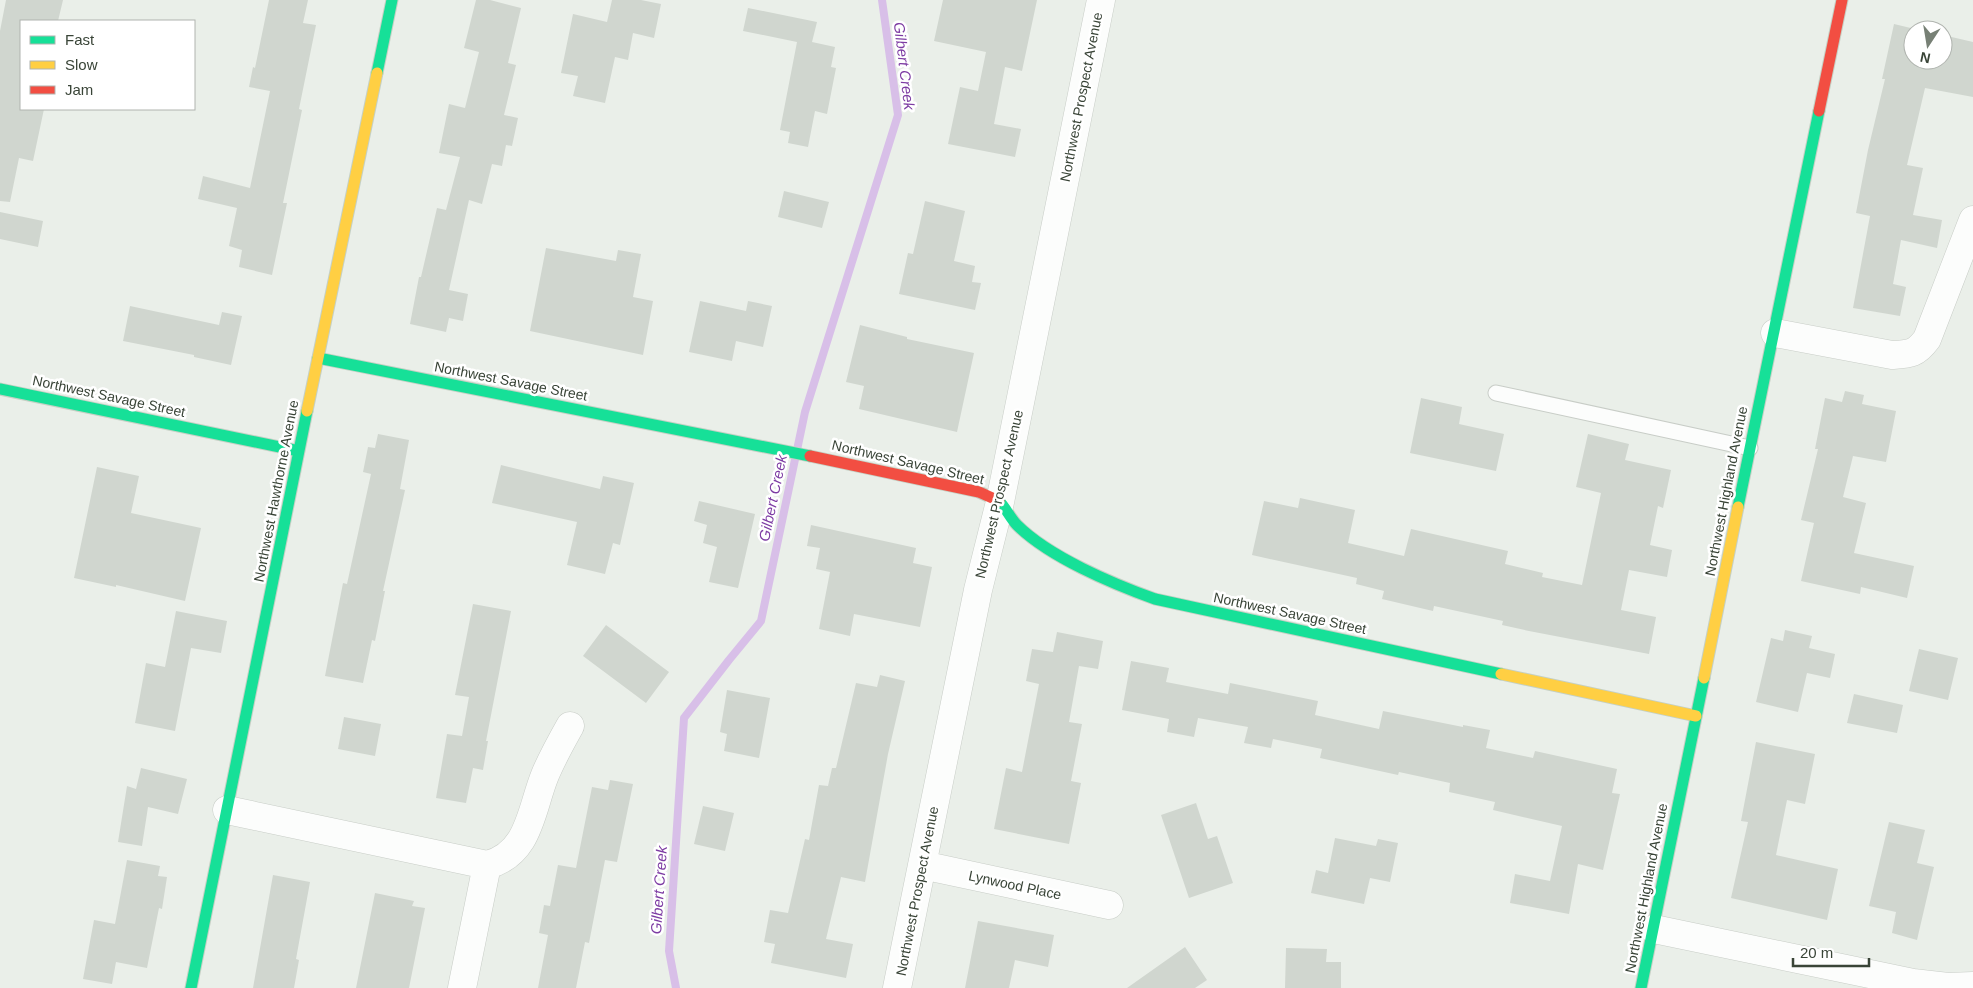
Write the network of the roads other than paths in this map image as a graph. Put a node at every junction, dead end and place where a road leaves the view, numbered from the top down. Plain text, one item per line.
1 (392, 0) edge
2 (1101, 0) edge
3 (1842, 0) edge
4 (1973, 220) edge
5 (1775, 333) junction
6 (318, 358) junction
7 (0, 389) edge
8 (1496, 393) dead end
9 (1750, 448) junction
10 (299, 451) junction
11 (1000, 502) junction
12 (1696, 716) junction
13 (570, 726) dead end
14 (227, 810) junction
15 (487, 865) junction
16 (922, 865) junction
17 (1108, 905) dead end
18 (1654, 929) junction
19 (1973, 986) edge
20 (191, 988) edge
21 (462, 988) edge
22 (897, 988) edge
23 (1642, 988) edge

1 - 6 street, Northwest Hawthorne Avenue
2 - 11 street, Northwest Prospect Avenue
3 - 5 street, Northwest Highland Avenue
4 - 5 street
5 - 9 street, Northwest Highland Avenue
6 - 10 street, Northwest Hawthorne Avenue
6 - 11 street, Northwest Savage Street
7 - 10 street, Northwest Savage Street
8 - 9 lane
9 - 12 street, Northwest Highland Avenue
10 - 14 street, Northwest Hawthorne Avenue
11 - 12 street, Northwest Savage Street
11 - 16 street, Northwest Prospect Avenue
12 - 18 street, Northwest Highland Avenue
13 - 15 street
14 - 15 street
14 - 20 street, Northwest Hawthorne Avenue
15 - 21 street
16 - 17 street, Lynwood Place
16 - 22 street, Northwest Prospect Avenue
18 - 19 street
18 - 23 street, Northwest Highland Avenue

